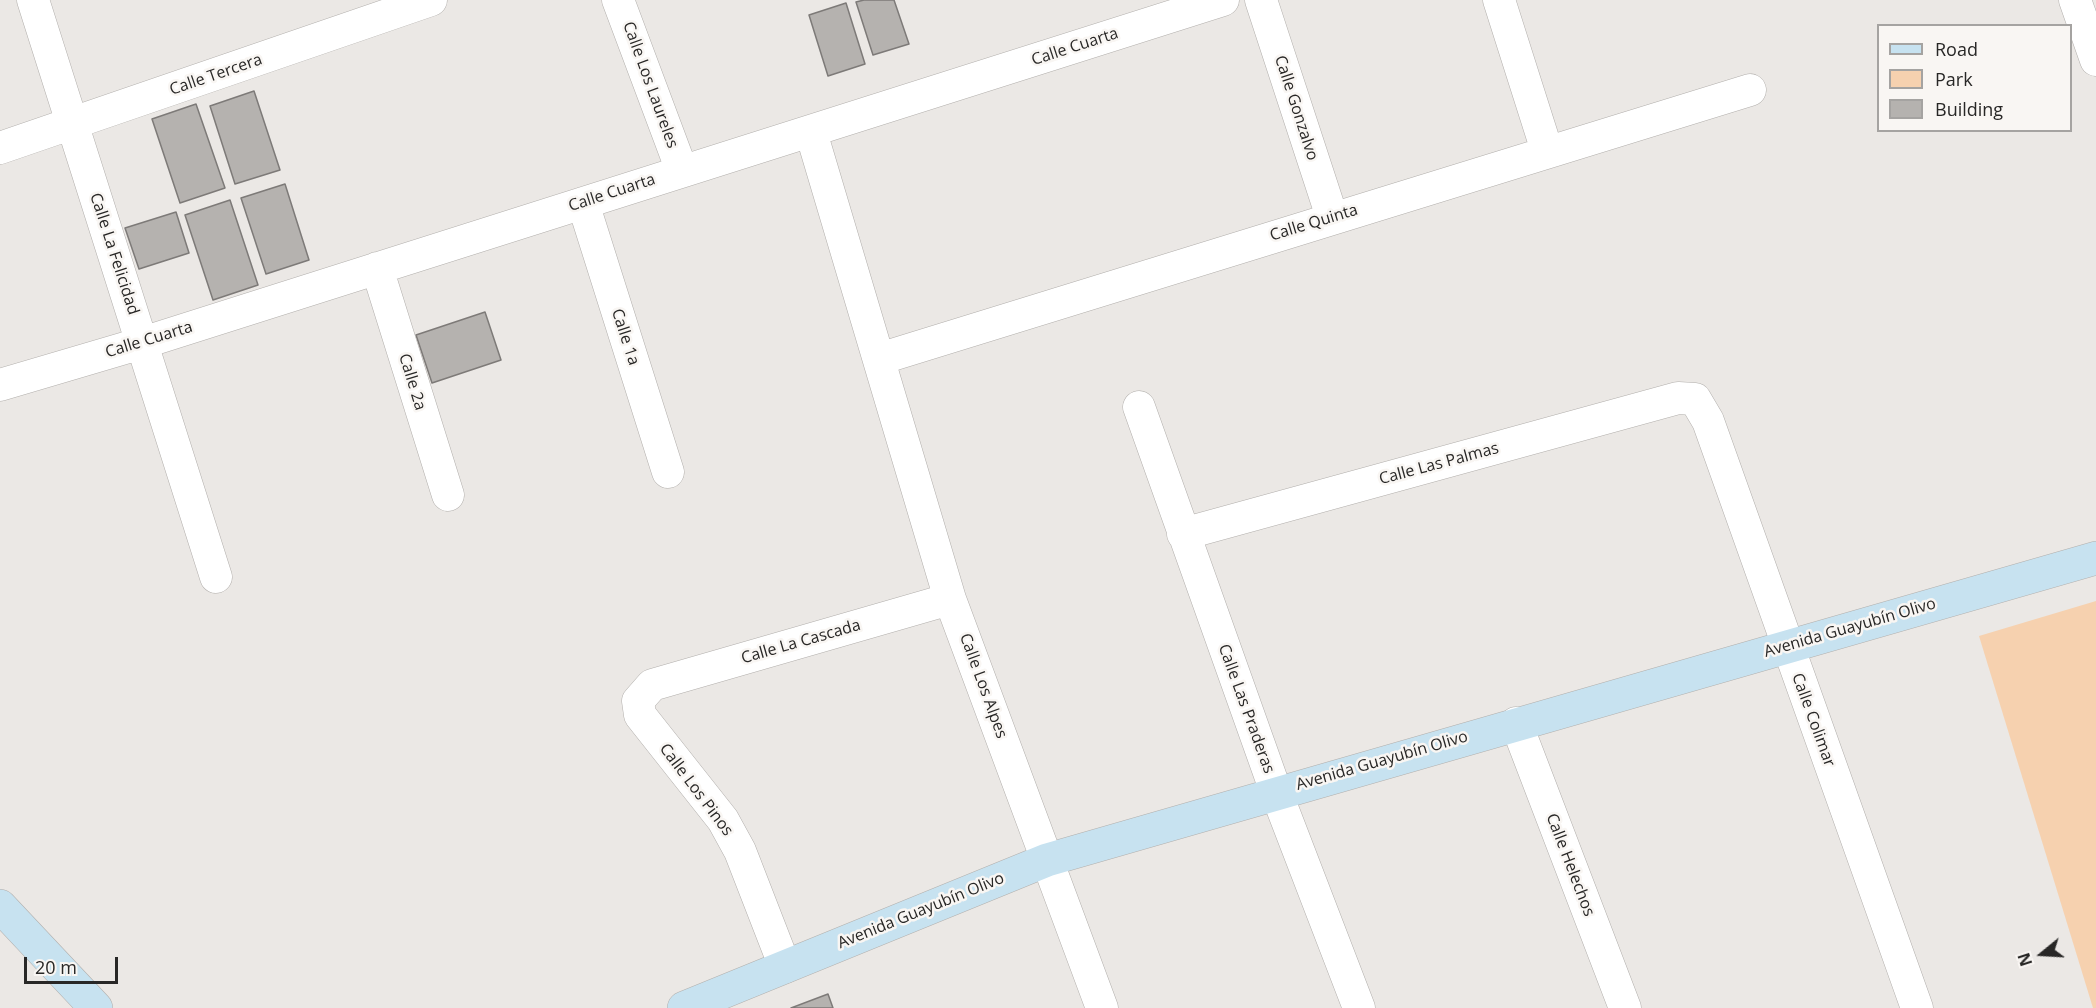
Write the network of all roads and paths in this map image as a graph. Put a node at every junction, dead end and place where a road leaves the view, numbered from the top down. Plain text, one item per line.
1 (33, 0) edge
2 (431, 0) edge
3 (618, 0) edge
4 (1223, 0) edge
5 (1261, 0) edge
6 (1499, 0) edge
7 (2075, 0) edge
8 (2096, 58) edge
9 (1750, 90) dead end
10 (73, 125) junction
11 (811, 132) junction
12 (0, 148) edge
13 (1547, 151) junction
14 (682, 171) junction
15 (583, 202) junction
16 (1332, 217) junction
17 (377, 268) junction
18 (142, 343) junction
19 (879, 359) junction
20 (0, 385) edge
21 (1695, 399) joint
22 (1139, 407) dead end
23 (668, 472) dead end
24 (448, 495) dead end
25 (1183, 534) junction
26 (2096, 558) edge
27 (216, 577) dead end
28 (950, 599) junction
29 (1786, 646) junction
30 (652, 686) joint
31 (1516, 723) junction
32 (1276, 792) junction
33 (1047, 860) junction
34 (0, 906) edge
35 (785, 967) junction
36 (96, 1008) edge
37 (684, 1008) edge
38 (1102, 1008) edge
39 (1359, 1008) edge
40 (1625, 1008) edge
41 (1917, 1008) edge

1 - 10 street, Calle La Felicidad
2 - 10 street, Calle Tercera
3 - 14 street, Calle Los Laureles
4 - 11 street, Calle Cuarta
5 - 16 street, Calle Gonzalvo
6 - 13 street
7 - 8 street
9 - 13 street, Calle Quinta
10 - 12 street, Calle Tercera
10 - 18 street, Calle La Felicidad
11 - 14 street, Calle Cuarta
11 - 19 street, Calle Los Alpes
13 - 16 street, Calle Quinta
14 - 15 street, Calle Cuarta
15 - 17 street, Calle Cuarta
15 - 23 street, Calle 1a
16 - 19 street, Calle Quinta
17 - 18 street, Calle Cuarta
17 - 24 street, Calle 2a
18 - 20 street, Calle Cuarta
18 - 27 street, Calle La Felicidad
19 - 28 street, Calle Los Alpes
21 - 25 street, Calle Las Palmas
21 - 29 street, Calle Colimar
22 - 25 street, Calle Las Praderas
25 - 32 street, Calle Las Praderas
26 - 29 main road, Avenida Guayubín Olivo
28 - 30 street, Calle La Cascada
28 - 33 street, Calle Los Alpes
29 - 31 main road, Avenida Guayubín Olivo
29 - 41 street, Calle Colimar
30 - 35 street, Calle Los Pinos
31 - 32 main road, Avenida Guayubín Olivo
31 - 40 street, Calle Helechos
32 - 33 main road, Avenida Guayubín Olivo
32 - 39 street, Calle Las Praderas
33 - 35 main road, Avenida Guayubín Olivo
33 - 38 street, Calle Los Alpes
34 - 36 main road
35 - 37 main road, Avenida Guayubín Olivo

